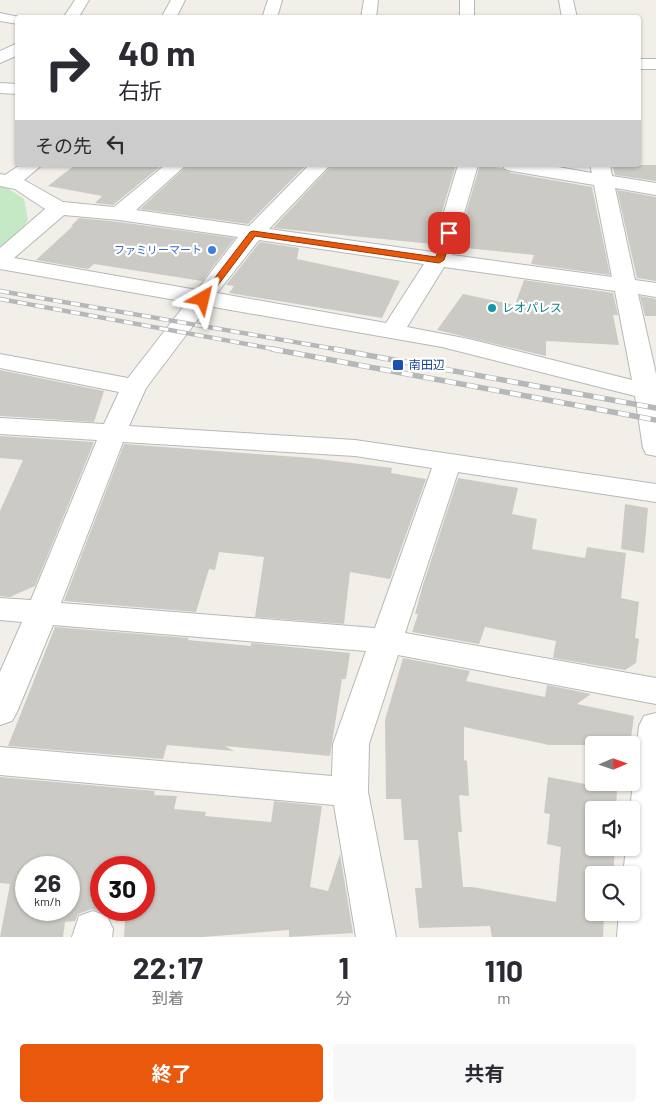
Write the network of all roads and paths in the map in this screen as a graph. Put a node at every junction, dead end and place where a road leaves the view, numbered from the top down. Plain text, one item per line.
1 (82, 0) edge
2 (178, 0) edge
3 (275, 0) edge
4 (371, 0) edge
5 (467, 0) edge
6 (566, 0) edge
7 (72, 15) edge
8 (170, 15) edge
9 (270, 15) edge
10 (368, 15) edge
11 (467, 15) edge
12 (569, 15) edge
13 (0, 17) edge
14 (15, 20) edge
15 (15, 50) edge
16 (0, 58) edge
17 (641, 64) edge
18 (656, 64) edge
19 (0, 88) edge
20 (15, 89) edge
21 (29, 167) edge
22 (174, 167) edge
23 (318, 167) edge
24 (467, 167) edge
25 (534, 167) edge
26 (601, 173) edge
27 (5, 181) edge
28 (656, 189) edge
29 (59, 208) junction
30 (119, 214) junction
31 (253, 233) junction
32 (439, 260) junction
33 (0, 261) edge
34 (625, 286) junction
35 (656, 290) edge
36 (203, 299) junction
37 (393, 332) junction
38 (0, 362) edge
39 (134, 387) junction
40 (651, 392) edge
41 (0, 426) edge
42 (113, 433) junction
43 (656, 448) edge
44 (448, 463) junction
45 (656, 493) edge
46 (0, 609) edge
47 (42, 612) junction
48 (386, 641) junction
49 (656, 691) edge
50 (0, 712) edge
51 (656, 726) edge
52 (0, 761) edge
53 (350, 792) junction
54 (376, 937) edge
55 (637, 937) edge

1 - 7 street
2 - 8 street
3 - 9 street
4 - 10 street
5 - 11 street
6 - 12 street
13 - 14 street
15 - 16 street
17 - 18 street
19 - 20 street
21 - 27 street
22 - 30 street
23 - 31 street
24 - 32 street
25 - 26 street
26 - 28 street
26 - 34 street
27 - 29 street
29 - 30 street
29 - 33 street
30 - 31 street
31 - 32 street
31 - 36 street
32 - 34 street
32 - 37 street
33 - 36 street
34 - 35 street
34 - 40 street
36 - 37 street
36 - 39 street
37 - 40 street
38 - 39 street
39 - 42 street
40 - 43 street
41 - 42 street
42 - 44 street
42 - 47 street
44 - 45 street
44 - 48 street
46 - 47 street
47 - 48 street
47 - 50 street
48 - 49 street
48 - 53 street
51 - 55 street
52 - 53 street
53 - 54 street

